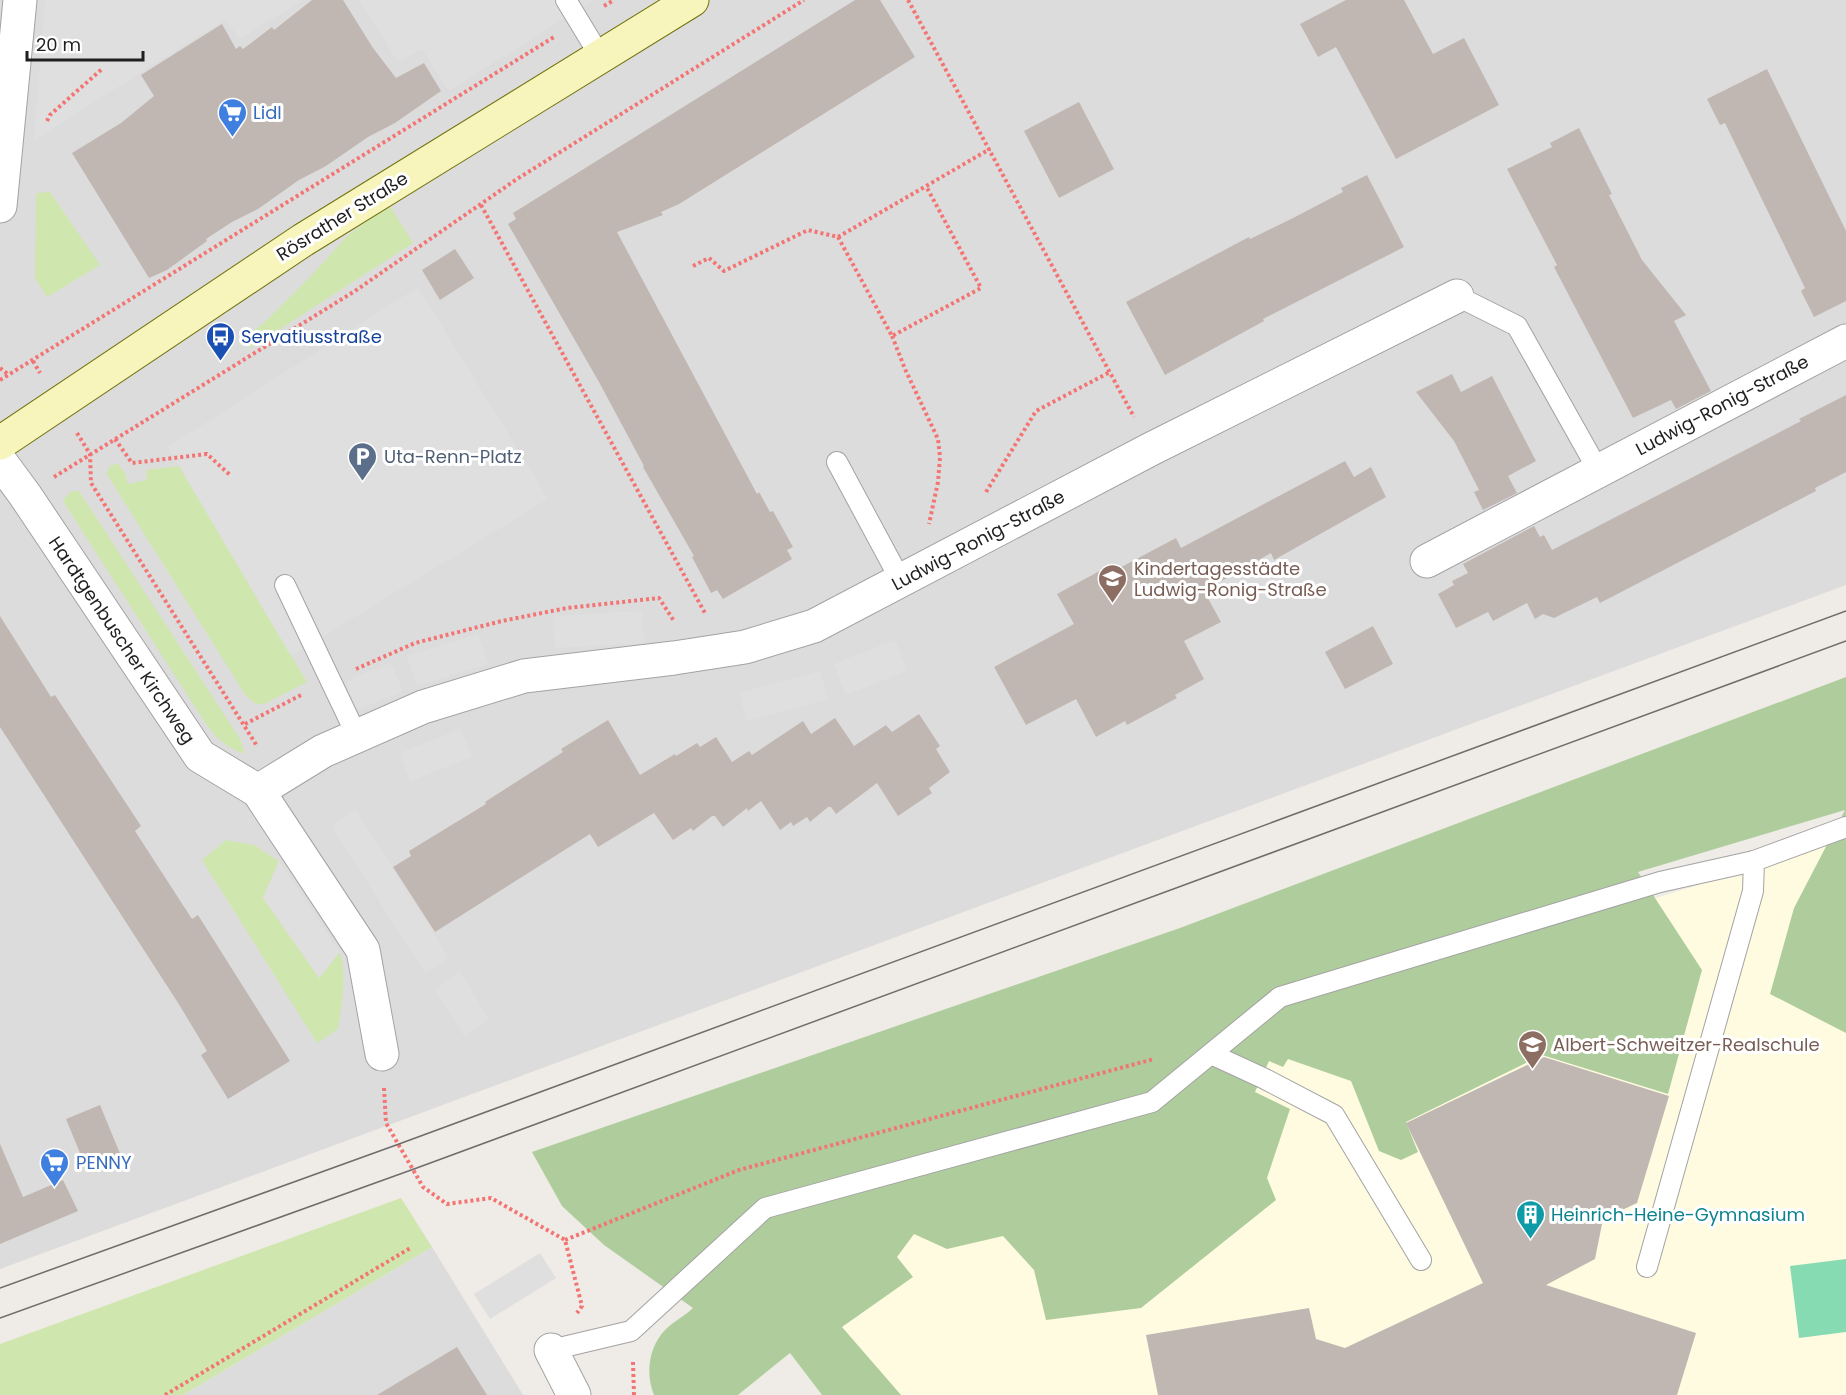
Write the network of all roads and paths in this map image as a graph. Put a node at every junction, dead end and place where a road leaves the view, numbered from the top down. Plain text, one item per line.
1 (20, 0) edge
2 (566, 0) edge
3 (614, 0) edge
4 (692, 0) edge
5 (804, 0) edge
6 (908, 0) edge
7 (578, 22) junction
8 (600, 56) junction
9 (103, 68) dead end
10 (44, 125) dead end
11 (990, 149) junction
12 (926, 186) junction
13 (481, 205) junction
14 (0, 206) edge
15 (838, 237) junction
16 (693, 266) dead end
17 (1457, 296) joint
18 (892, 336) junction
19 (1846, 341) edge
20 (0, 368) edge
21 (1110, 372) junction
22 (9, 375) junction
23 (0, 380) edge
24 (115, 439) junction
25 (0, 443) edge
26 (1151, 449) junction
27 (90, 454) junction
28 (0, 460) edge
29 (837, 462) dead end
30 (1598, 470) junction
31 (230, 475) dead end
32 (25, 495) junction
33 (982, 499) dead end
34 (945, 558) junction
35 (1427, 561) dead end
36 (901, 581) junction
37 (285, 585) dead end
38 (676, 625) dead end
39 (725, 650) junction
40 (330, 680) junction
41 (245, 724) junction
42 (357, 736) junction
43 (258, 791) junction
44 (1846, 827) edge
45 (1754, 861) junction
46 (382, 1054) joint
47 (1211, 1054) junction
48 (565, 1240) junction
49 (412, 1247) dead end
50 (1421, 1260) dead end
51 (1647, 1267) dead end
52 (551, 1350) junction
53 (165, 1395) edge
54 (574, 1395) edge

1 - 14 street
2 - 7 lane
3 - 7 path
4 - 8 main road, Rösrather Straße
5 - 13 path
6 - 11 path
7 - 8 lane
7 - 22 path
8 - 25 main road, Rösrather Straße
9 - 10 path
11 - 12 path
11 - 21 path
12 - 15 path
12 - 18 path
13 - 24 path
13 - 39 path
15 - 16 path
15 - 18 path
17 - 26 street, Ludwig-Ronig-Straße
17 - 30 lane, Ludwig-Ronig-Straße
18 - 34 path
19 - 30 street, Ludwig-Ronig-Straße
20 - 22 path
21 - 26 path
21 - 33 path
22 - 23 path
24 - 27 path
24 - 31 path
26 - 34 street, Ludwig-Ronig-Straße
27 - 32 path
27 - 41 path
28 - 32 street, Hardtgenbuscher Kirchweg
29 - 36 lane
30 - 35 street, Ludwig-Ronig-Straße
32 - 43 street, Hardtgenbuscher Kirchweg
34 - 36 street, Ludwig-Ronig-Straße
36 - 39 street, Ludwig-Ronig-Straße
37 - 40 lane
38 - 40 path
39 - 42 street, Ludwig-Ronig-Straße
40 - 41 path
40 - 42 lane
41 - 43 path
42 - 43 street, Ludwig-Ronig-Straße
43 - 46 street, Hardtgenbuscher Kirchweg
44 - 45 lane
45 - 47 lane
45 - 51 lane
46 - 48 path
47 - 48 path
47 - 50 lane
47 - 52 lane
48 - 52 path
49 - 53 path
52 - 54 street

